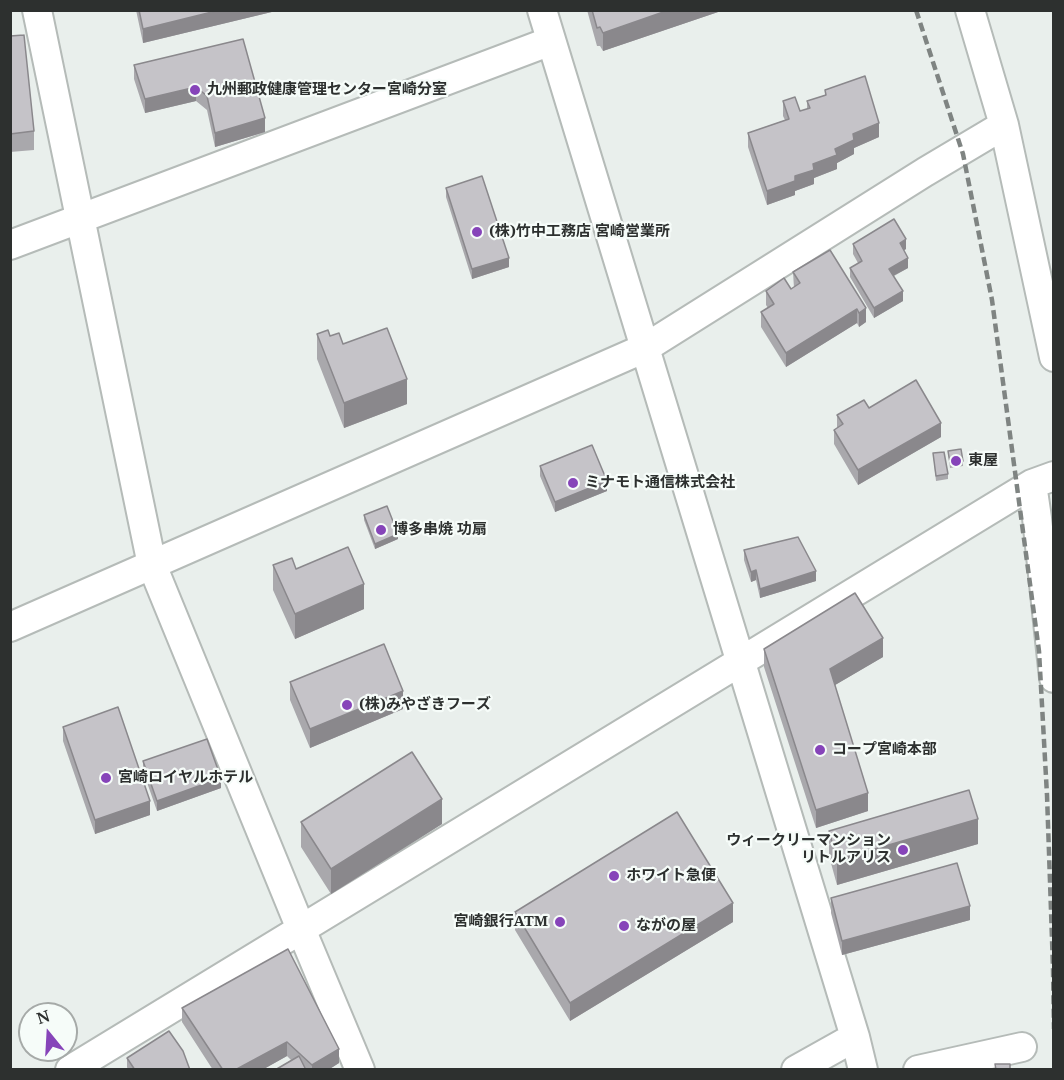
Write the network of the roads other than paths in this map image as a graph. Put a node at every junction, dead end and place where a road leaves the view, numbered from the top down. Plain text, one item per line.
1 (37, 10) edge
2 (542, 10) edge
3 (970, 10) edge
4 (551, 40) junction
5 (1004, 125) junction
6 (80, 220) junction
7 (10, 245) edge
8 (645, 348) junction
9 (1053, 357) edge
10 (1043, 480) edge
11 (152, 565) junction
12 (10, 627) edge
13 (740, 662) junction
14 (1053, 678) edge
15 (301, 929) junction
16 (855, 1037) junction
17 (1022, 1047) dead end
18 (70, 1070) edge
19 (360, 1070) edge
20 (796, 1070) edge
21 (863, 1070) edge
22 (918, 1070) edge

1 - 6 street
2 - 4 street
3 - 5 street
4 - 6 street
4 - 8 street
5 - 8 street
5 - 9 street
6 - 7 street
6 - 11 street
8 - 11 street
8 - 13 street
10 - 13 street
10 - 14 street
11 - 12 street
11 - 15 street
13 - 15 street
13 - 16 street
15 - 18 street
15 - 19 street
16 - 20 street
16 - 21 street
17 - 22 street

